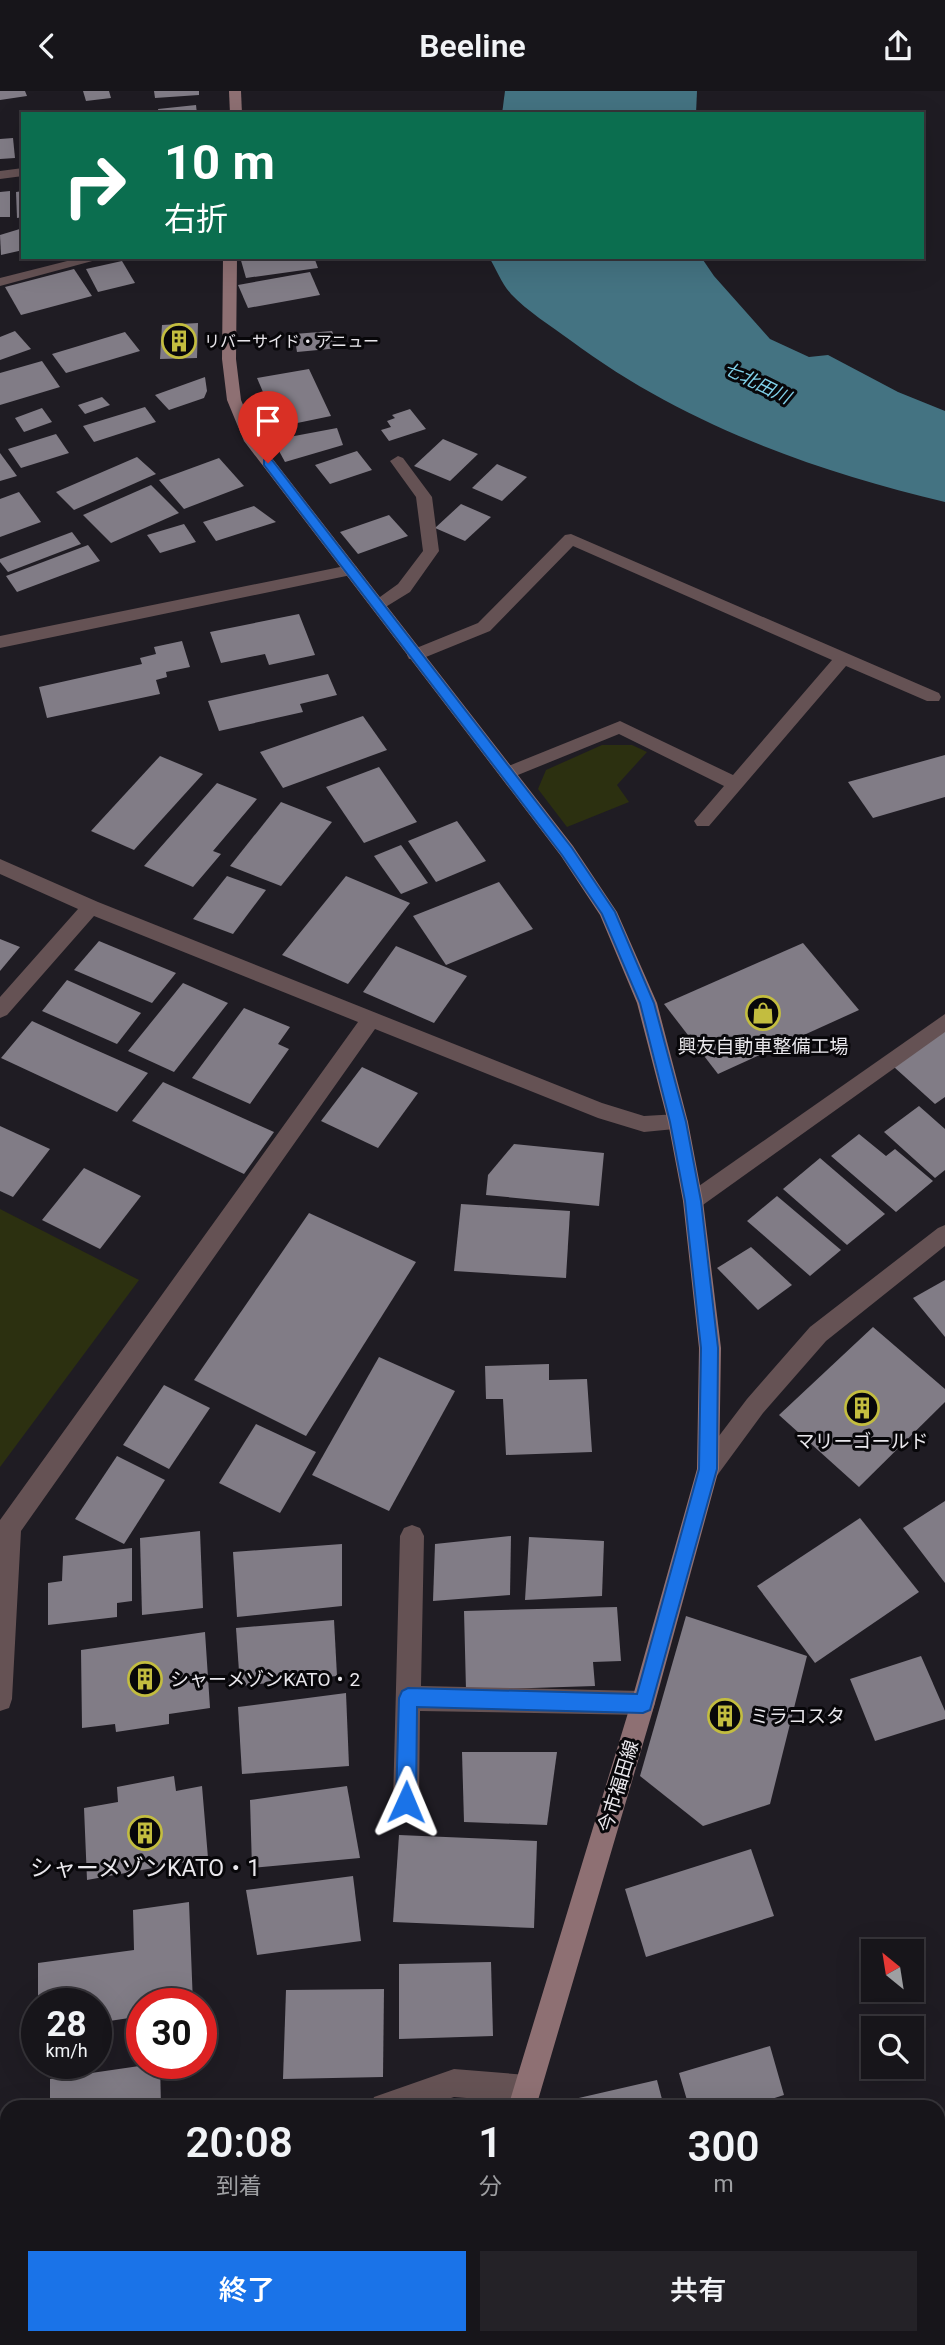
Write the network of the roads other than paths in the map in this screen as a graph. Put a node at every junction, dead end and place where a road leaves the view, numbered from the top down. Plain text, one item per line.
1 (235, 91) edge
2 (236, 112) edge
3 (21, 172) edge
4 (0, 175) edge
5 (92, 259) edge
6 (230, 259) edge
7 (0, 282) edge
8 (398, 461) dead end
9 (350, 570) junction
10 (379, 606) junction
11 (0, 642) edge
12 (415, 655) junction
13 (842, 658) junction
14 (933, 697) dead end
15 (507, 773) junction
16 (736, 784) junction
17 (703, 821) dead end
18 (0, 866) edge
19 (91, 907) junction
20 (0, 1010) edge
21 (371, 1019) junction
22 (945, 1022) edge
23 (678, 1122) junction
24 (693, 1201) junction
25 (945, 1234) edge
26 (708, 1469) junction
27 (4, 1529) edge
28 (412, 1536) dead end
29 (408, 1698) junction
30 (0, 1699) edge
31 (643, 1703) junction
32 (406, 1802) dead end
33 (524, 2098) edge
34 (404, 2100) edge

1 - 2 main road
3 - 4 street
5 - 7 street
6 - 9 main road, 今市福田線
8 - 10 street
9 - 10 main road, 今市福田線
9 - 11 street
10 - 12 main road, 今市福田線
12 - 13 street
12 - 15 main road, 今市福田線
13 - 14 street
13 - 16 street
15 - 16 street
15 - 23 main road, 今市福田線
16 - 17 street
18 - 19 street
19 - 20 street
19 - 21 street
21 - 23 street
21 - 27 street
22 - 24 street
23 - 24 main road, 今市福田線
24 - 26 main road, 今市福田線
25 - 26 street
26 - 31 main road, 今市福田線
27 - 30 street
28 - 29 street
29 - 31 street
29 - 32 street
31 - 33 main road, 今市福田線
33 - 34 street

